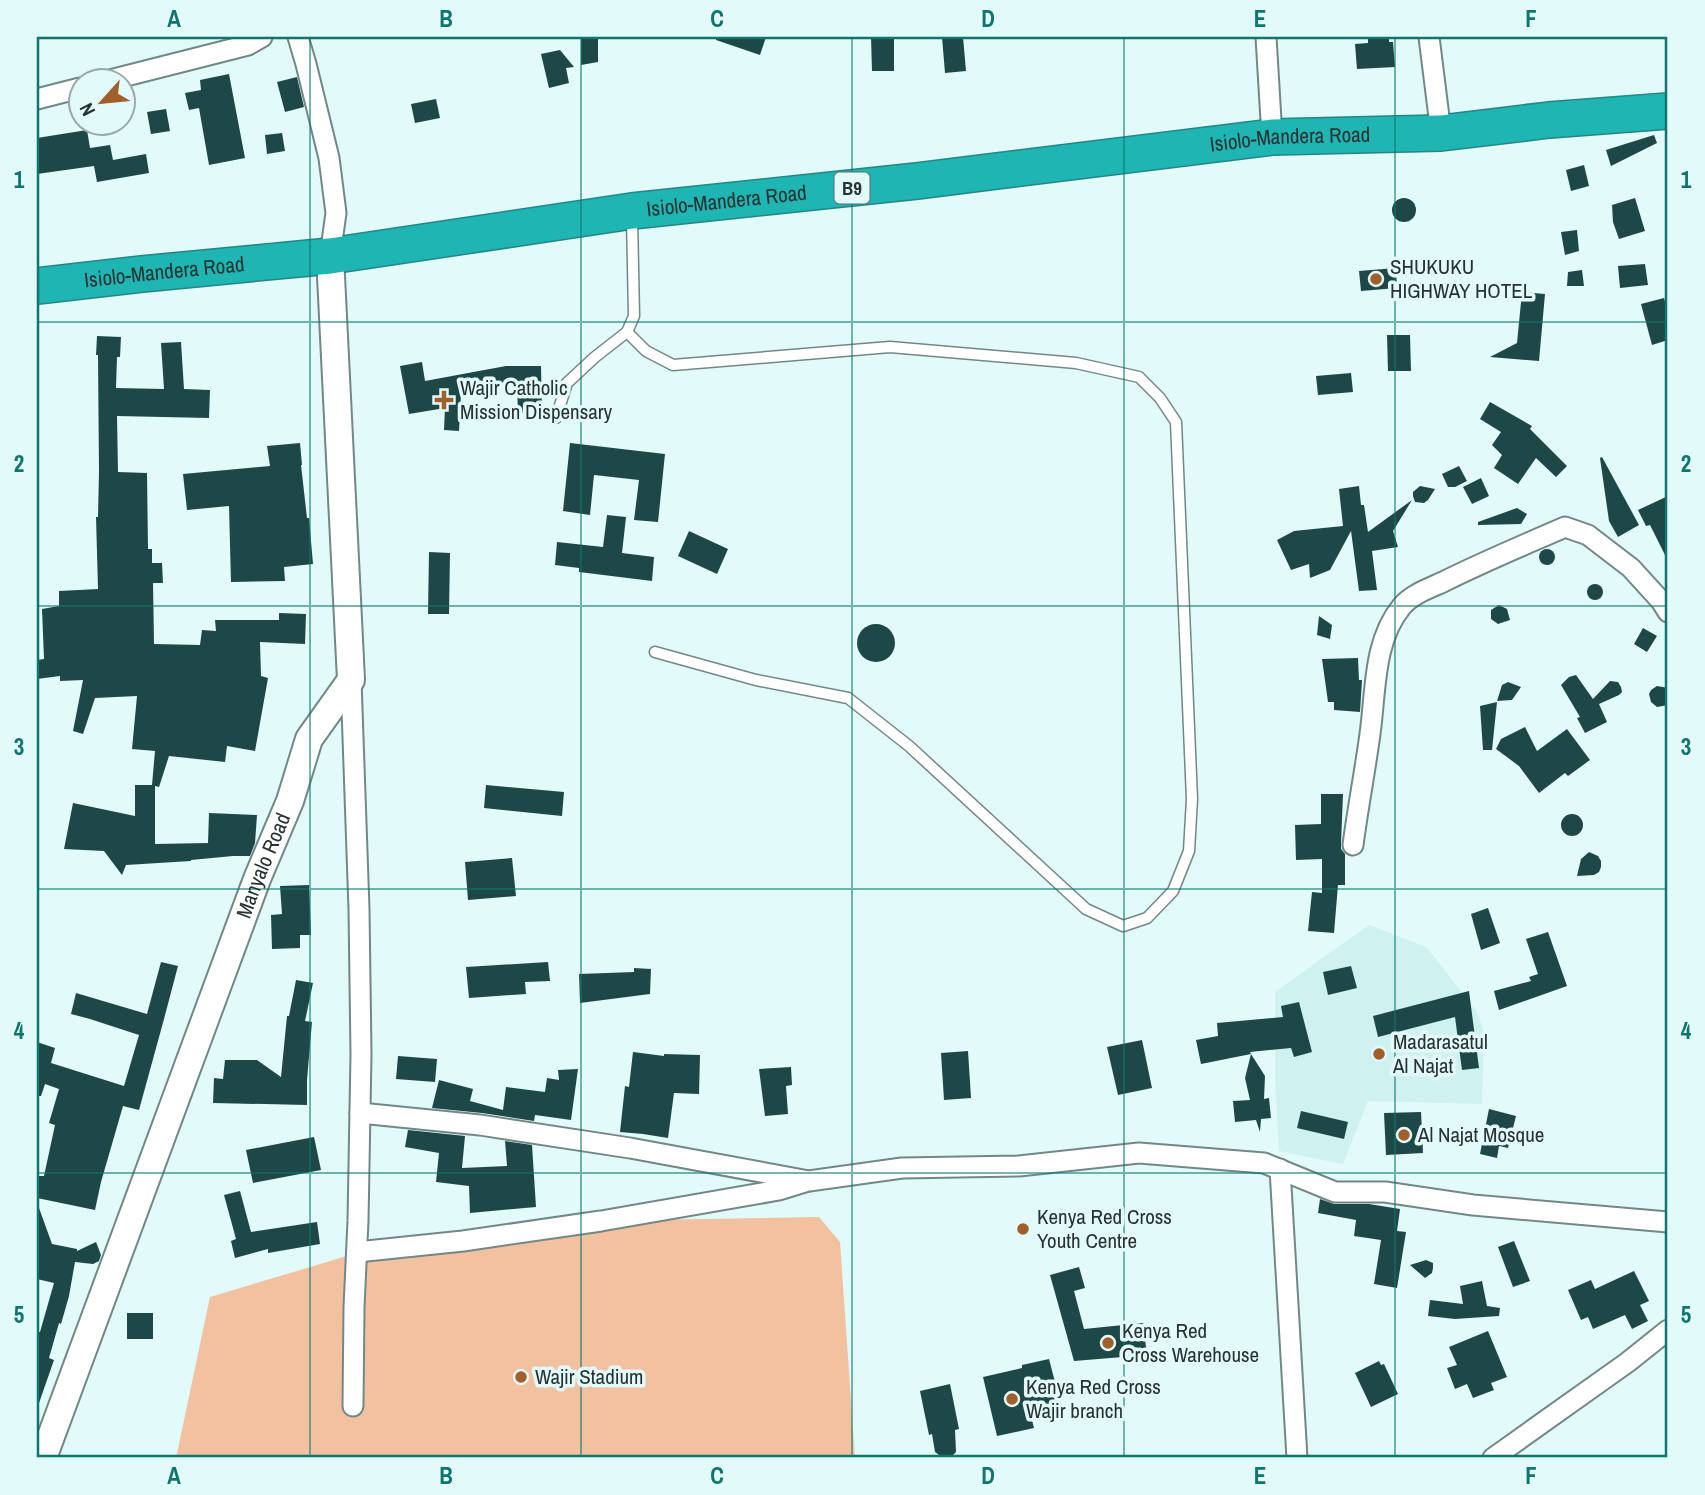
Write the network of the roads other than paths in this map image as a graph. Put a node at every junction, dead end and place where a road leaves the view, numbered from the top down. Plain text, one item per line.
1 (262, 37) edge
2 (298, 37) edge
3 (1266, 37) edge
4 (1429, 37) edge
5 (136, 73) edge
6 (66, 92) edge
7 (37, 99) edge
8 (1668, 111) edge
9 (1441, 133) junction
10 (1272, 137) junction
11 (632, 211) junction
12 (330, 256) junction
13 (37, 286) edge
14 (627, 332) junction
15 (556, 418) dead end
16 (1668, 612) edge
17 (655, 652) dead end
18 (351, 680) junction
19 (1353, 845) dead end
20 (360, 1113) junction
21 (1280, 1169) junction
22 (809, 1181) junction
23 (1668, 1222) edge
24 (357, 1252) junction
25 (1668, 1330) edge
26 (354, 1406) dead end
27 (43, 1458) edge
28 (1297, 1458) edge
29 (1493, 1458) edge

1 - 5 street
2 - 12 street
3 - 10 street
4 - 9 street
6 - 7 street
8 - 9 highway, Isiolo-Mandera Road / B9
9 - 10 highway, Isiolo-Mandera Road / B9
10 - 11 highway, Isiolo-Mandera Road / B9
11 - 12 highway, Isiolo-Mandera Road / B9
11 - 14 lane
12 - 13 highway, Isiolo-Mandera Road / B9
12 - 18 street
14 - 15 lane
14 - 17 lane
16 - 19 street
18 - 20 street
18 - 27 street, Manyalo Road
20 - 22 street
20 - 24 street
21 - 22 street
21 - 23 street
21 - 28 street
22 - 24 street
24 - 26 street
25 - 29 street

